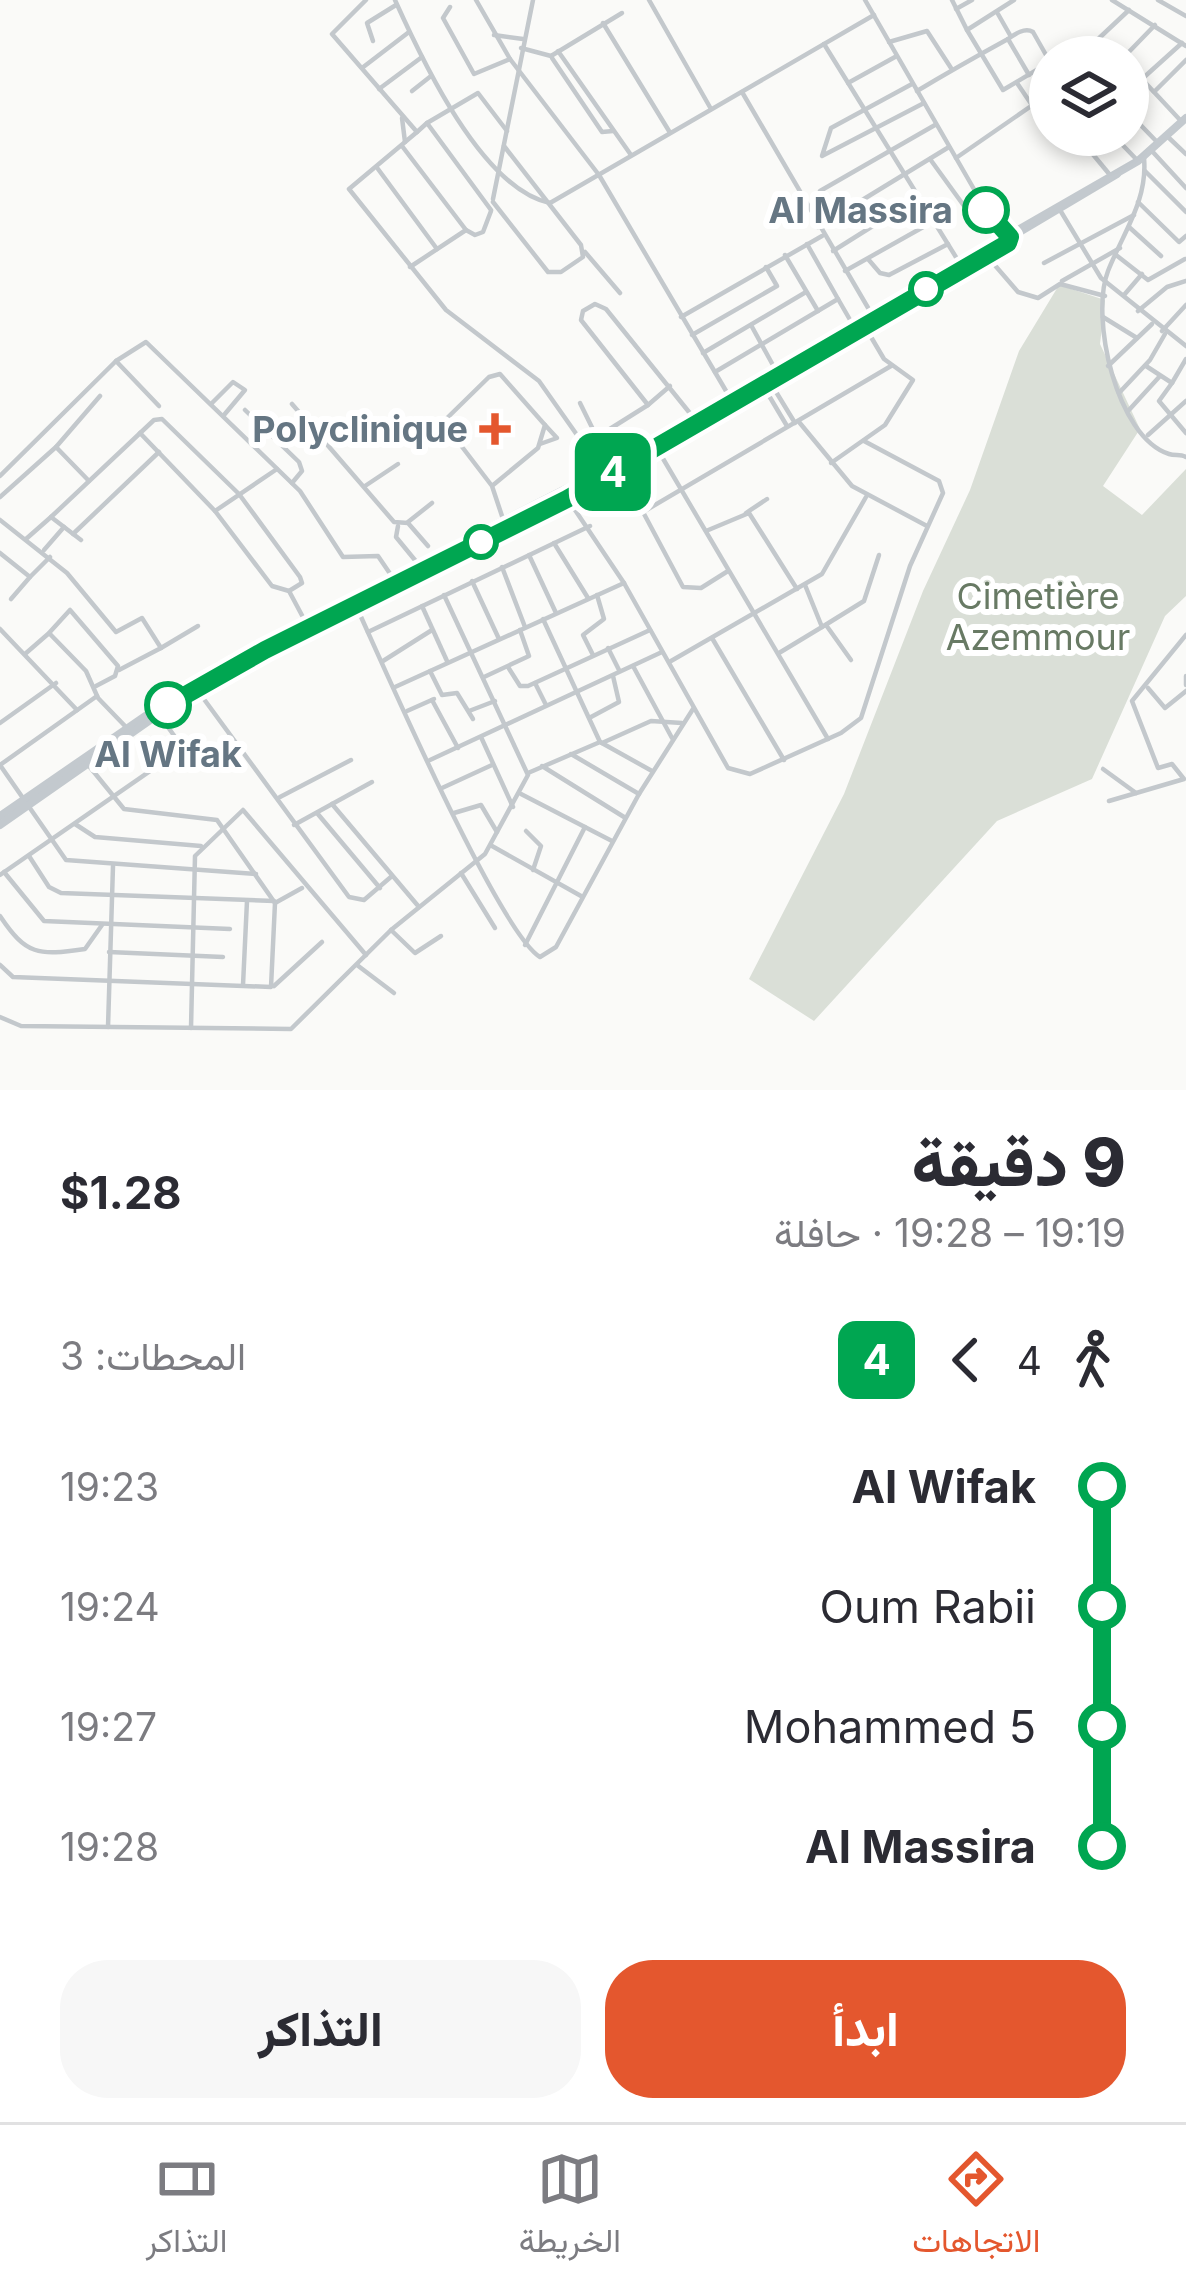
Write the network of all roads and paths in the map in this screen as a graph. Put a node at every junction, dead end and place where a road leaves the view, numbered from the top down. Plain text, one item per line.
1 (366, 0) edge
2 (476, 0) edge
3 (533, 0) edge
4 (649, 0) edge
5 (866, 0) edge
6 (952, 0) edge
7 (972, 0) edge
8 (1014, 0) edge
9 (1112, 0) edge
10 (1162, 1) edge
11 (396, 2) edge
12 (451, 7) dead end
13 (956, 9) junction
14 (1129, 10) junction
15 (622, 13) dead end
16 (998, 14) junction
17 (874, 15) junction
18 (1186, 16) edge
19 (603, 23) junction
20 (1155, 25) junction
21 (967, 30) junction
22 (409, 32) junction
23 (494, 34) junction
24 (1036, 36) edge
25 (1102, 36) edge
26 (1146, 36) edge
27 (1010, 38) junction
28 (523, 39) junction
29 (373, 41) dead end
30 (889, 42) junction
31 (824, 44) junction
32 (1184, 45) edge
33 (521, 48) junction
34 (554, 54) junction
35 (981, 54) junction
36 (897, 56) junction
37 (422, 57) junction
38 (510, 59) junction
39 (1186, 60) edge
40 (362, 68) junction
41 (518, 68) junction
42 (952, 70) junction
43 (1149, 74) edge
44 (1029, 75) joint
45 (431, 76) junction
46 (1017, 82) junction
47 (848, 83) junction
48 (1149, 87) edge
49 (915, 88) junction
50 (379, 89) junction
51 (585, 90) junction
52 (412, 91) dead end
53 (742, 92) junction
54 (1154, 92) junction
55 (577, 95) junction
56 (1029, 102) edge
57 (924, 103) junction
58 (1029, 105) edge
59 (449, 106) junction
60 (711, 110) junction
61 (864, 110) junction
62 (402, 118) junction
63 (1184, 120) edge
64 (428, 123) junction
65 (936, 124) junction
66 (876, 129) junction
67 (507, 131) junction
68 (614, 131) junction
69 (417, 132) junction
70 (670, 133) junction
71 (1168, 137) junction
72 (403, 144) junction
73 (504, 146) junction
74 (950, 147) junction
75 (890, 151) junction
76 (1186, 154) edge
77 (631, 155) junction
78 (1095, 156) edge
79 (1147, 157) junction
80 (956, 158) junction
81 (930, 159) junction
82 (378, 169) junction
83 (499, 170) junction
84 (904, 174) junction
85 (598, 175) junction
86 (1114, 176) junction
87 (1186, 188) edge
88 (820, 191) dead end
89 (919, 197) junction
90 (493, 202) junction
91 (1138, 202) junction
92 (550, 203) junction
93 (1059, 208) junction
94 (491, 210) junction
95 (986, 210) junction
96 (1186, 212) edge
97 (1134, 215) junction
98 (934, 221) junction
99 (818, 226) junction
100 (1129, 227) junction
101 (466, 230) junction
102 (823, 235) junction
103 (1186, 236) edge
104 (1004, 238) junction
105 (1080, 242) junction
106 (1179, 242) junction
107 (807, 244) junction
108 (948, 244) junction
109 (437, 249) junction
110 (1186, 249) edge
111 (833, 251) junction
112 (585, 252) junction
113 (1118, 252) junction
114 (785, 255) junction
115 (986, 255) junction
116 (1161, 256) dead end
117 (868, 259) junction
118 (1186, 260) edge
119 (959, 262) junction
120 (1044, 263) dead end
121 (1091, 264) junction
122 (766, 266) junction
123 (410, 267) junction
124 (845, 271) junction
125 (1142, 274) junction
126 (1186, 281) edge
127 (1105, 282) junction
128 (1057, 284) junction
129 (777, 286) junction
130 (806, 292) junction
131 (620, 293) dead end
132 (1124, 295) junction
133 (1105, 296) junction
134 (838, 299) junction
135 (787, 303) junction
136 (1186, 305) edge
137 (818, 311) junction
138 (1138, 311) junction
139 (873, 316) junction
140 (681, 317) junction
141 (1103, 317) junction
142 (859, 323) junction
143 (1152, 324) junction
144 (751, 325) junction
145 (1164, 333) junction
146 (692, 335) junction
147 (1137, 338) junction
148 (761, 345) junction
149 (1186, 346) edge
150 (703, 353) junction
151 (1186, 359) edge
152 (116, 361) junction
153 (891, 366) junction
154 (1146, 366) junction
155 (1107, 367) junction
156 (715, 372) junction
157 (1160, 376) junction
158 (766, 378) junction
159 (1172, 383) junction
160 (670, 386) junction
161 (1120, 393) junction
162 (100, 396) dead end
163 (729, 396) junction
164 (1186, 401) edge
165 (211, 404) junction
166 (292, 404) dead end
167 (580, 404) dead end
168 (648, 405) junction
169 (159, 406) dead end
170 (245, 410) dead end
171 (1129, 410) junction
172 (224, 415) junction
173 (693, 417) junction
174 (1172, 417) junction
175 (794, 424) junction
176 (545, 425) junction
177 (140, 433) junction
178 (1186, 433) edge
179 (597, 436) junction
180 (1148, 436) junction
181 (864, 441) junction
182 (540, 444) junction
183 (654, 444) junction
184 (1186, 446) edge
185 (56, 447) junction
186 (159, 452) junction
187 (1183, 454) edge
188 (398, 464) dead end
189 (831, 464) junction
190 (606, 466) junction
191 (277, 469) junction
192 (0, 476) edge
193 (89, 481) junction
194 (292, 483) junction
195 (492, 486) junction
196 (365, 487) junction
197 (680, 489) junction
198 (239, 494) junction
199 (570, 495) junction
200 (0, 497) edge
201 (866, 497) junction
202 (766, 499) dead end
203 (432, 503) dead end
204 (215, 511) junction
205 (746, 513) junction
206 (51, 517) junction
207 (1, 522) edge
208 (403, 524) junction
209 (502, 526) junction
210 (590, 526) junction
211 (927, 526) junction
212 (64, 527) junction
213 (706, 531) junction
214 (73, 533) junction
215 (26, 539) junction
216 (81, 540) dead end
217 (554, 543) junction
218 (428, 546) dead end
219 (42, 551) junction
220 (0, 553) edge
221 (529, 555) junction
222 (879, 555) dead end
223 (50, 557) junction
224 (418, 565) junction
225 (502, 567) junction
226 (728, 571) junction
227 (30, 577) junction
228 (315, 578) dead end
229 (393, 578) junction
230 (472, 581) junction
231 (302, 583) junction
232 (624, 583) junction
233 (805, 585) junction
234 (797, 589) junction
235 (290, 591) junction
236 (444, 595) junction
237 (596, 595) junction
238 (588, 598) junction
239 (11, 599) dead end
240 (354, 601) junction
241 (422, 606) junction
242 (556, 613) junction
243 (753, 614) junction
244 (543, 619) junction
245 (304, 621) junction
246 (198, 626) dead end
247 (824, 626) junction
248 (522, 628) junction
249 (0, 629) edge
250 (433, 630) junction
251 (650, 630) junction
252 (368, 632) junction
253 (49, 633) junction
254 (1186, 634) edge
255 (712, 638) junction
256 (500, 639) junction
257 (161, 648) junction
258 (608, 648) junction
259 (470, 652) junction
260 (662, 652) junction
261 (25, 654) junction
262 (777, 654) junction
263 (593, 655) junction
264 (383, 661) junction
265 (851, 661) dead end
266 (447, 662) junction
267 (668, 663) junction
268 (633, 666) junction
269 (508, 667) junction
270 (567, 667) junction
271 (119, 670) junction
272 (430, 671) junction
273 (617, 674) junction
274 (1186, 676) edge
275 (483, 677) junction
276 (56, 682) junction
277 (535, 683) junction
278 (194, 685) junction
279 (96, 686) junction
280 (1146, 686) junction
281 (395, 687) junction
282 (1186, 688) edge
283 (579, 692) junction
284 (442, 695) junction
285 (97, 696) junction
286 (432, 700) junction
287 (495, 701) junction
288 (547, 707) junction
289 (694, 707) junction
290 (77, 710) junction
291 (406, 711) junction
292 (469, 711) junction
293 (157, 712) junction
294 (589, 718) junction
295 (473, 719) dead end
296 (660, 720) junction
297 (0, 723) edge
298 (683, 723) junction
299 (506, 725) junction
300 (125, 726) junction
301 (481, 737) junction
302 (672, 738) junction
303 (828, 739) junction
304 (601, 743) junction
305 (458, 748) junction
306 (570, 753) junction
307 (84, 759) junction
308 (351, 760) dead end
309 (430, 760) junction
310 (784, 760) junction
311 (494, 764) junction
312 (542, 766) junction
313 (1103, 769) dead end
314 (652, 771) junction
315 (527, 774) junction
316 (467, 777) junction
317 (372, 782) dead end
318 (442, 788) junction
319 (473, 788) dead end
320 (1136, 793) junction
321 (521, 794) junction
322 (639, 794) junction
323 (280, 796) junction
324 (112, 797) junction
325 (26, 801) junction
326 (1108, 801) dead end
327 (332, 805) junction
328 (513, 807) junction
329 (317, 813) junction
330 (454, 813) junction
331 (625, 818) junction
332 (0, 820) edge
333 (75, 824) junction
334 (294, 825) junction
335 (224, 827) junction
336 (585, 827) junction
337 (526, 831) dead end
338 (499, 835) junction
339 (52, 840) junction
340 (613, 841) junction
341 (201, 846) junction
342 (492, 846) junction
343 (28, 856) junction
344 (476, 862) junction
345 (113, 866) junction
346 (193, 870) junction
347 (533, 871) junction
348 (461, 873) junction
349 (2, 874) edge
350 (256, 874) junction
351 (392, 876) junction
352 (559, 884) junction
353 (303, 887) junction
354 (380, 888) junction
355 (111, 895) junction
356 (583, 897) junction
357 (192, 898) junction
358 (247, 901) junction
359 (274, 902) junction
360 (419, 907) junction
361 (0, 916) edge
362 (106, 924) junction
363 (191, 927) junction
364 (230, 928) dead end
365 (495, 928) dead end
366 (392, 930) junction
367 (442, 936) dead end
368 (322, 942) dead end
369 (525, 945) junction
370 (108, 952) junction
371 (366, 955) junction
372 (191, 956) junction
373 (223, 957) dead end
374 (0, 965) edge
375 (357, 965) junction
376 (107, 981) junction
377 (192, 984) junction
378 (243, 986) junction
379 (273, 986) junction
380 (394, 993) dead end
381 (0, 1017) edge
382 (107, 1027) junction
383 (191, 1028) junction

1 - 40 street
2 - 23 street
3 - 28 street
4 - 60 street
5 - 17 street
6 - 13 street
7 - 13 street
8 - 16 street
9 - 14 street
10 - 18 street
11 - 22 street
11 - 29 street
12 - 38 street
13 - 21 street
14 - 20 street
14 - 25 street
15 - 19 street
16 - 21 street
16 - 27 street
17 - 30 street
17 - 31 street
19 - 34 street
19 - 70 street
20 - 26 street
20 - 32 street
21 - 35 street
22 - 37 street
22 - 40 street
23 - 28 street
23 - 38 street
24 - 27 street
27 - 35 street
27 - 44 street
28 - 33 street
30 - 36 street
30 - 42 street
31 - 47 street
31 - 53 street
32 - 43 street
33 - 34 street
33 - 41 street
34 - 51 street
34 - 55 street
35 - 42 street
35 - 46 street
36 - 47 street
36 - 49 street
37 - 45 street
37 - 50 street
38 - 41 street
39 - 54 street
40 - 50 street
41 - 67 street
41 - 85 street
42 - 49 street
44 - 46 street
45 - 52 street
45 - 59 street
46 - 56 street
47 - 61 street
48 - 54 street
49 - 57 street
49 - 61 street
50 - 62 street
51 - 55 street
51 - 68 street
53 - 60 street
53 - 99 street
54 - 63 street
55 - 68 street
57 - 65 street
57 - 66 street
58 - 80 street
59 - 64 street
59 - 67 street
59 - 83 street
60 - 70 street
61 - 66 street
61 - 66 street
62 - 69 street
62 - 72 street
63 - 71 main road
64 - 69 street
64 - 94 street
65 - 74 street
65 - 75 street
66 - 75 street
67 - 73 street
68 - 77 street
69 - 72 street
70 - 77 street
71 - 76 street
71 - 79 main road
72 - 82 street
72 - 101 street
73 - 83 street
73 - 92 street
74 - 80 street
74 - 81 street
75 - 84 street
75 - 88 street
77 - 85 street
78 - 86 street
79 - 86 main road
79 - 87 street
79 - 91 street
79 - 96 street
80 - 95 street
81 - 84 street
81 - 95 street
82 - 109 street
82 - 123 street
83 - 90 street
83 - 92 street
84 - 89 street
84 - 99 street
85 - 92 street
85 - 140 street
86 - 93 main road
89 - 98 street
89 - 111 street
90 - 94 street
90 - 112 street
91 - 97 street
91 - 106 street
92 - 112 street
93 - 104 main road
93 - 105 street
94 - 101 street
95 - 104 street
97 - 100 street
97 - 105 street
98 - 108 street
98 - 117 street
99 - 102 street
100 - 113 street
100 - 116 street
101 - 109 street
102 - 107 street
102 - 111 street
103 - 106 street
104 - 115 main road
104 - 119 main road
105 - 120 street
105 - 121 street
106 - 110 street
107 - 114 street
107 - 134 street
108 - 117 street
108 - 119 street
109 - 123 street
111 - 124 street
112 - 131 street
113 - 121 street
113 - 125 street
113 - 127 street
114 - 122 street
114 - 130 street
115 - 128 street
115 - 139 main road
117 - 124 street
118 - 125 street
119 - 139 main road
121 - 127 street
121 - 128 street
122 - 129 street
122 - 140 street
123 - 190 street
124 - 139 street
125 - 132 street
126 - 138 street
127 - 132 street
127 - 133 street
128 - 133 street
129 - 135 street
129 - 146 street
130 - 135 street
130 - 137 street
132 - 138 street
133 - 141 street
134 - 137 street
134 - 142 street
135 - 144 street
136 - 145 street
137 - 148 street
138 - 143 street
139 - 142 main road
140 - 146 street
141 - 147 street
141 - 155 street
142 - 153 street
142 - 158 main road
143 - 145 street
143 - 147 street
144 - 148 street
144 - 150 street
145 - 149 street
145 - 154 street
146 - 150 street
147 - 155 street
148 - 156 street
148 - 158 street
150 - 156 street
151 - 159 street
152 - 165 street
152 - 169 street
152 - 192 street
153 - 175 street
153 - 181 street
154 - 157 street
154 - 161 street
155 - 161 street
156 - 163 street
157 - 159 street
157 - 171 street
158 - 163 main road
158 - 175 street
158 - 183 main road
159 - 174 street
160 - 168 street
160 - 168 street
160 - 173 street
161 - 171 street
162 - 185 street
163 - 173 main road
164 - 174 street
165 - 172 street
165 - 172 street
166 - 196 street
167 - 179 street
168 - 179 street
170 - 194 street
171 - 180 street
172 - 191 street
173 - 183 main road
174 - 178 street
174 - 180 street
175 - 189 street
175 - 197 street
176 - 182 street
176 - 182 street
176 - 195 street
177 - 186 street
177 - 193 street
177 - 198 street
179 - 190 street
180 - 187 street
181 - 189 street
181 - 211 street
182 - 195 street
183 - 190 main road
183 - 197 street
183 - 199 main road
184 - 187 street
185 - 193 street
185 - 200 street
186 - 204 street
186 - 214 street
188 - 196 street
189 - 201 street
190 - 199 main road
191 - 194 street
191 - 198 street
193 - 206 street
194 - 229 street
195 - 209 street
196 - 208 street
197 - 213 street
197 - 226 street
198 - 204 street
198 - 231 street
199 - 209 main road
199 - 210 street
201 - 211 street
201 - 233 street
202 - 205 street
203 - 208 street
204 - 235 street
205 - 213 street
205 - 234 street
206 - 212 street
206 - 215 street
207 - 215 street
208 - 218 street
208 - 224 street
209 - 224 main road
209 - 240 main road
210 - 217 street
210 - 232 street
211 - 303 street
212 - 214 street
212 - 219 street
213 - 226 street
214 - 216 street
215 - 219 street
217 - 221 street
217 - 238 street
219 - 223 street
220 - 227 street
221 - 225 street
221 - 242 street
222 - 247 street
223 - 227 street
223 - 257 street
224 - 229 main road
225 - 230 street
225 - 248 street
226 - 243 street
227 - 239 street
228 - 231 street
229 - 240 main road
230 - 236 street
230 - 256 street
231 - 235 street
232 - 237 street
232 - 251 street
233 - 234 street
233 - 247 street
234 - 243 street
235 - 245 street
236 - 241 street
236 - 259 street
237 - 238 street
237 - 263 street
238 - 242 street
240 - 245 main road
240 - 252 street
240 - 278 main road
241 - 250 street
241 - 252 street
242 - 244 street
243 - 255 street
243 - 262 street
244 - 248 street
244 - 270 street
245 - 278 main road
246 - 257 street
247 - 262 street
247 - 265 street
248 - 256 street
248 - 269 street
249 - 261 street
250 - 264 street
250 - 266 street
251 - 258 street
251 - 260 street
252 - 264 street
253 - 261 street
253 - 271 street
253 - 279 street
254 - 280 street
255 - 267 street
255 - 310 street
256 - 259 street
257 - 271 street
258 - 263 street
258 - 273 street
259 - 266 street
259 - 275 street
260 - 267 street
260 - 268 street
261 - 276 street
262 - 303 street
263 - 270 street
264 - 281 street
266 - 272 street
267 - 289 street
268 - 273 street
268 - 296 street
269 - 275 street
269 - 277 street
270 - 277 street
270 - 283 street
271 - 279 street
272 - 281 street
272 - 284 street
273 - 283 street
273 - 294 street
274 - 282 street
275 - 287 street
276 - 290 street
276 - 297 street
277 - 288 street
278 - 293 main road
278 - 300 main road
278 - 323 street
279 - 285 street
280 - 282 street
280 - 320 street
281 - 291 street
283 - 288 street
283 - 294 street
284 - 286 street
284 - 292 street
285 - 290 street
285 - 300 street
286 - 291 street
286 - 305 street
287 - 292 street
287 - 299 street
288 - 299 street
289 - 298 street
289 - 310 street
290 - 325 street
291 - 309 street
292 - 295 street
293 - 307 main road
293 - 324 street
294 - 304 street
296 - 298 street
296 - 302 street
296 - 304 street
298 - 302 street
299 - 301 street
299 - 315 street
300 - 307 main road
301 - 305 street
301 - 311 street
302 - 314 street
303 - 310 street
304 - 306 street
304 - 314 street
305 - 309 street
306 - 312 street
306 - 322 street
307 - 324 street
307 - 325 main road
308 - 323 street
309 - 318 street
311 - 316 street
311 - 328 street
312 - 315 street
312 - 331 street
313 - 320 street
314 - 322 street
315 - 321 street
316 - 318 street
316 - 319 street
317 - 327 street
318 - 330 street
320 - 326 street
321 - 328 street
321 - 336 street
322 - 331 street
323 - 334 street
324 - 333 street
324 - 335 street
325 - 332 main road
325 - 339 street
327 - 329 street
327 - 351 street
328 - 338 street
329 - 334 street
329 - 354 street
330 - 338 street
330 - 344 street
331 - 340 street
333 - 339 street
333 - 341 street
334 - 354 street
335 - 341 street
335 - 350 street
335 - 353 street
336 - 340 street
336 - 352 street
337 - 347 street
338 - 342 street
339 - 343 street
339 - 345 street
340 - 356 street
341 - 346 street
342 - 344 street
342 - 347 street
343 - 349 street
343 - 355 street
344 - 348 street
344 - 369 street
345 - 346 street
345 - 355 street
346 - 350 street
346 - 357 street
347 - 352 street
348 - 360 street
348 - 365 street
349 - 362 street
350 - 359 street
351 - 354 street
351 - 360 street
352 - 356 street
352 - 369 street
353 - 359 street
353 - 371 street
355 - 357 street
355 - 362 street
356 - 369 street
357 - 358 street
357 - 363 street
358 - 359 street
358 - 378 street
359 - 379 street
360 - 366 street
361 - 362 street
362 - 363 street
362 - 370 street
363 - 364 street
363 - 372 street
366 - 367 street
366 - 371 street
368 - 379 street
370 - 372 street
370 - 376 street
371 - 375 street
372 - 373 street
372 - 377 street
374 - 376 street
375 - 380 street
375 - 383 street
376 - 377 street
376 - 382 street
377 - 378 street
377 - 383 street
378 - 379 street
381 - 382 street
382 - 383 street

